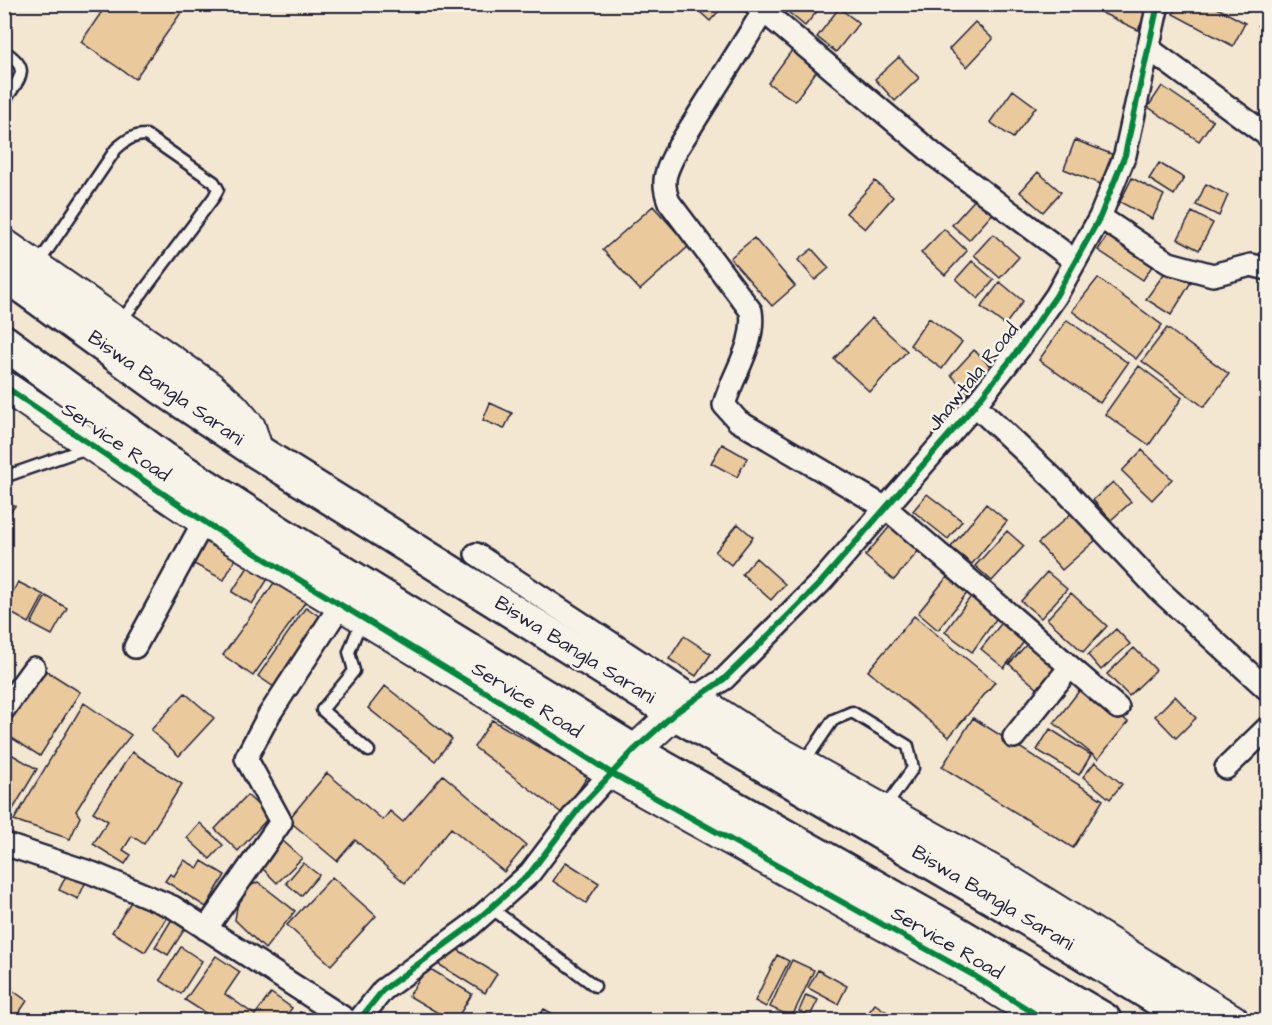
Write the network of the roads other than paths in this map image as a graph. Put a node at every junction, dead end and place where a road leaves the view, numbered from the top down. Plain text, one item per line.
1 (1158, 4) edge
2 (759, 8) edge
3 (1148, 48) junction
4 (4, 51) edge
5 (4, 102) edge
6 (1268, 136) edge
7 (1100, 217) junction
8 (4, 244) edge
9 (1075, 261) junction
10 (36, 267) junction
11 (1268, 268) edge
12 (4, 273) edge
13 (119, 324) junction
14 (4, 342) edge
15 (4, 386) edge
16 (975, 405) junction
17 (93, 446) junction
18 (258, 452) junction
19 (4, 477) edge
20 (886, 508) junction
21 (204, 521) junction
22 (476, 554) dead end
23 (351, 612) junction
24 (135, 647) dead end
25 (1070, 667) junction
26 (34, 668) dead end
27 (1268, 690) edge
28 (685, 705) junction
29 (1118, 708) dead end
30 (4, 709) edge
31 (1268, 728) edge
32 (1014, 737) dead end
33 (369, 751) dead end
34 (622, 762) junction
35 (802, 765) junction
36 (1226, 768) dead end
37 (884, 810) junction
38 (4, 844) edge
39 (491, 908) junction
40 (207, 929) junction
41 (1137, 972) junction
42 (595, 986) dead end
43 (347, 1020) edge
44 (359, 1020) edge
45 (1045, 1020) edge
46 (1104, 1020) edge
47 (1193, 1020) edge
48 (1233, 1020) edge

1 - 3 street, Jhawtala Road
2 - 9 street
2 - 20 street
3 - 6 street
3 - 7 street, Jhawtala Road
4 - 5 lane
7 - 9 street, Jhawtala Road
7 - 11 street
8 - 10 street
9 - 16 street, Jhawtala Road
10 - 13 street
10 - 13 lane
12 - 18 main road, Biswa Bangla Sarani
13 - 18 street
14 - 34 main road
15 - 17 street, Service Road
16 - 20 street, Jhawtala Road
16 - 27 street
17 - 19 lane
17 - 21 street, Service Road
18 - 28 main road, Biswa Bangla Sarani
20 - 25 street
20 - 28 street, Jhawtala Road
21 - 23 street, Service Road
21 - 24 street
22 - 28 street
23 - 33 lane
23 - 34 street, Service Road
23 - 40 street
25 - 29 street
25 - 32 street
26 - 30 street
28 - 34 street
28 - 35 street
28 - 41 main road, Biswa Bangla Sarani
31 - 36 street
34 - 39 street
34 - 45 street, Service Road
34 - 46 main road
35 - 37 street
35 - 37 lane
37 - 41 street
38 - 40 street
39 - 42 lane
39 - 44 street
40 - 43 street
41 - 47 main road, Biswa Bangla Sarani
41 - 48 street

